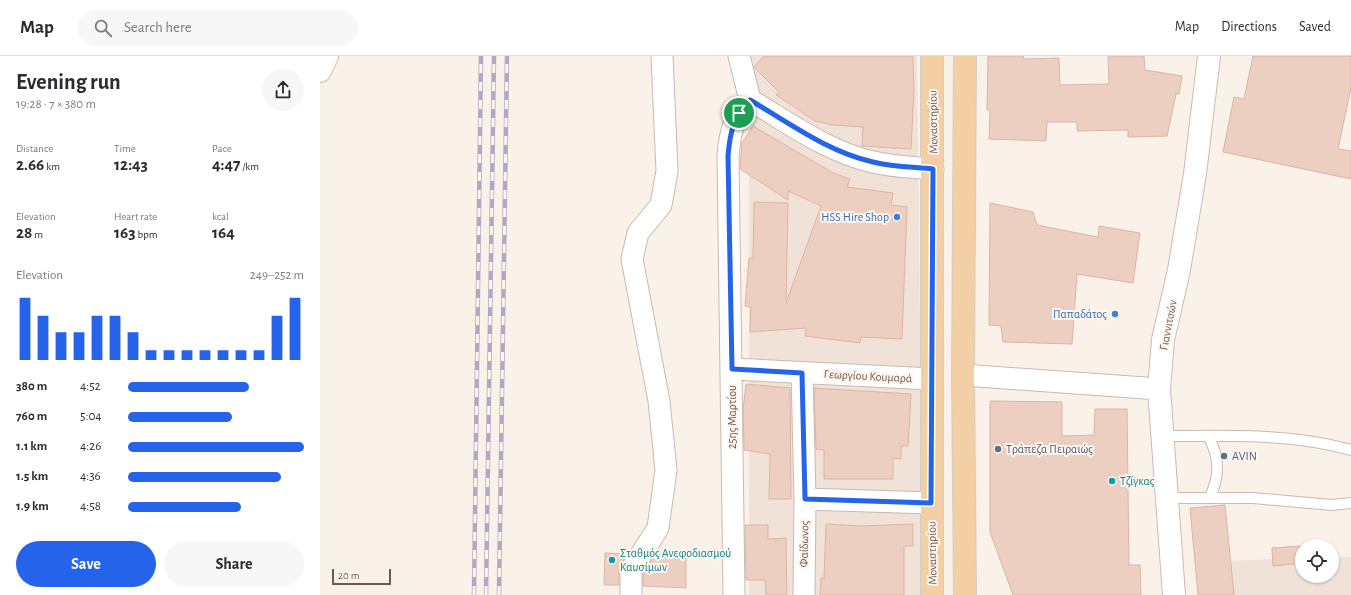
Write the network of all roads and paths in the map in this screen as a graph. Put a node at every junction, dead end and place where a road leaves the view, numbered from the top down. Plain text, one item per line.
1 (327, 56) edge
2 (662, 56) edge
3 (739, 56) edge
4 (932, 56) edge
5 (965, 56) edge
6 (1209, 56) edge
7 (320, 71) edge
8 (750, 100) junction
9 (933, 169) junction
10 (732, 369) junction
11 (802, 373) junction
12 (964, 375) junction
13 (932, 379) junction
14 (1159, 389) junction
15 (1163, 436) junction
16 (1208, 436) junction
17 (1351, 450) edge
18 (1167, 498) junction
19 (1210, 498) junction
20 (805, 499) junction
21 (931, 503) junction
22 (1351, 503) edge
23 (631, 595) edge
24 (734, 595) edge
25 (804, 595) edge
26 (932, 595) edge
27 (966, 595) edge
28 (1174, 595) edge

1 - 7 main road
2 - 23 street
3 - 8 street
4 - 9 main road, Μοναστηρίου
5 - 12 main road
6 - 14 main road, Γιαννιτσών
8 - 9 street
8 - 10 street, 25ης Μαρτίου
9 - 13 main road, Μοναστηρίου
10 - 11 street, Γεωργίου Κουμαρά
10 - 24 street, 25ης Μαρτίου
11 - 13 street, Γεωργίου Κουμαρά
11 - 20 street, Φαίδωνος
12 - 14 street
12 - 27 main road
13 - 21 main road, Μοναστηρίου
14 - 15 main road, Γιαννιτσών
15 - 16 lane
15 - 18 main road, Γιαννιτσών
16 - 17 lane
16 - 19 lane
18 - 19 lane
18 - 28 main road, Γιαννιτσών
19 - 22 lane
20 - 21 street
20 - 25 street, Φαίδωνος
21 - 26 main road, Μοναστηρίου

